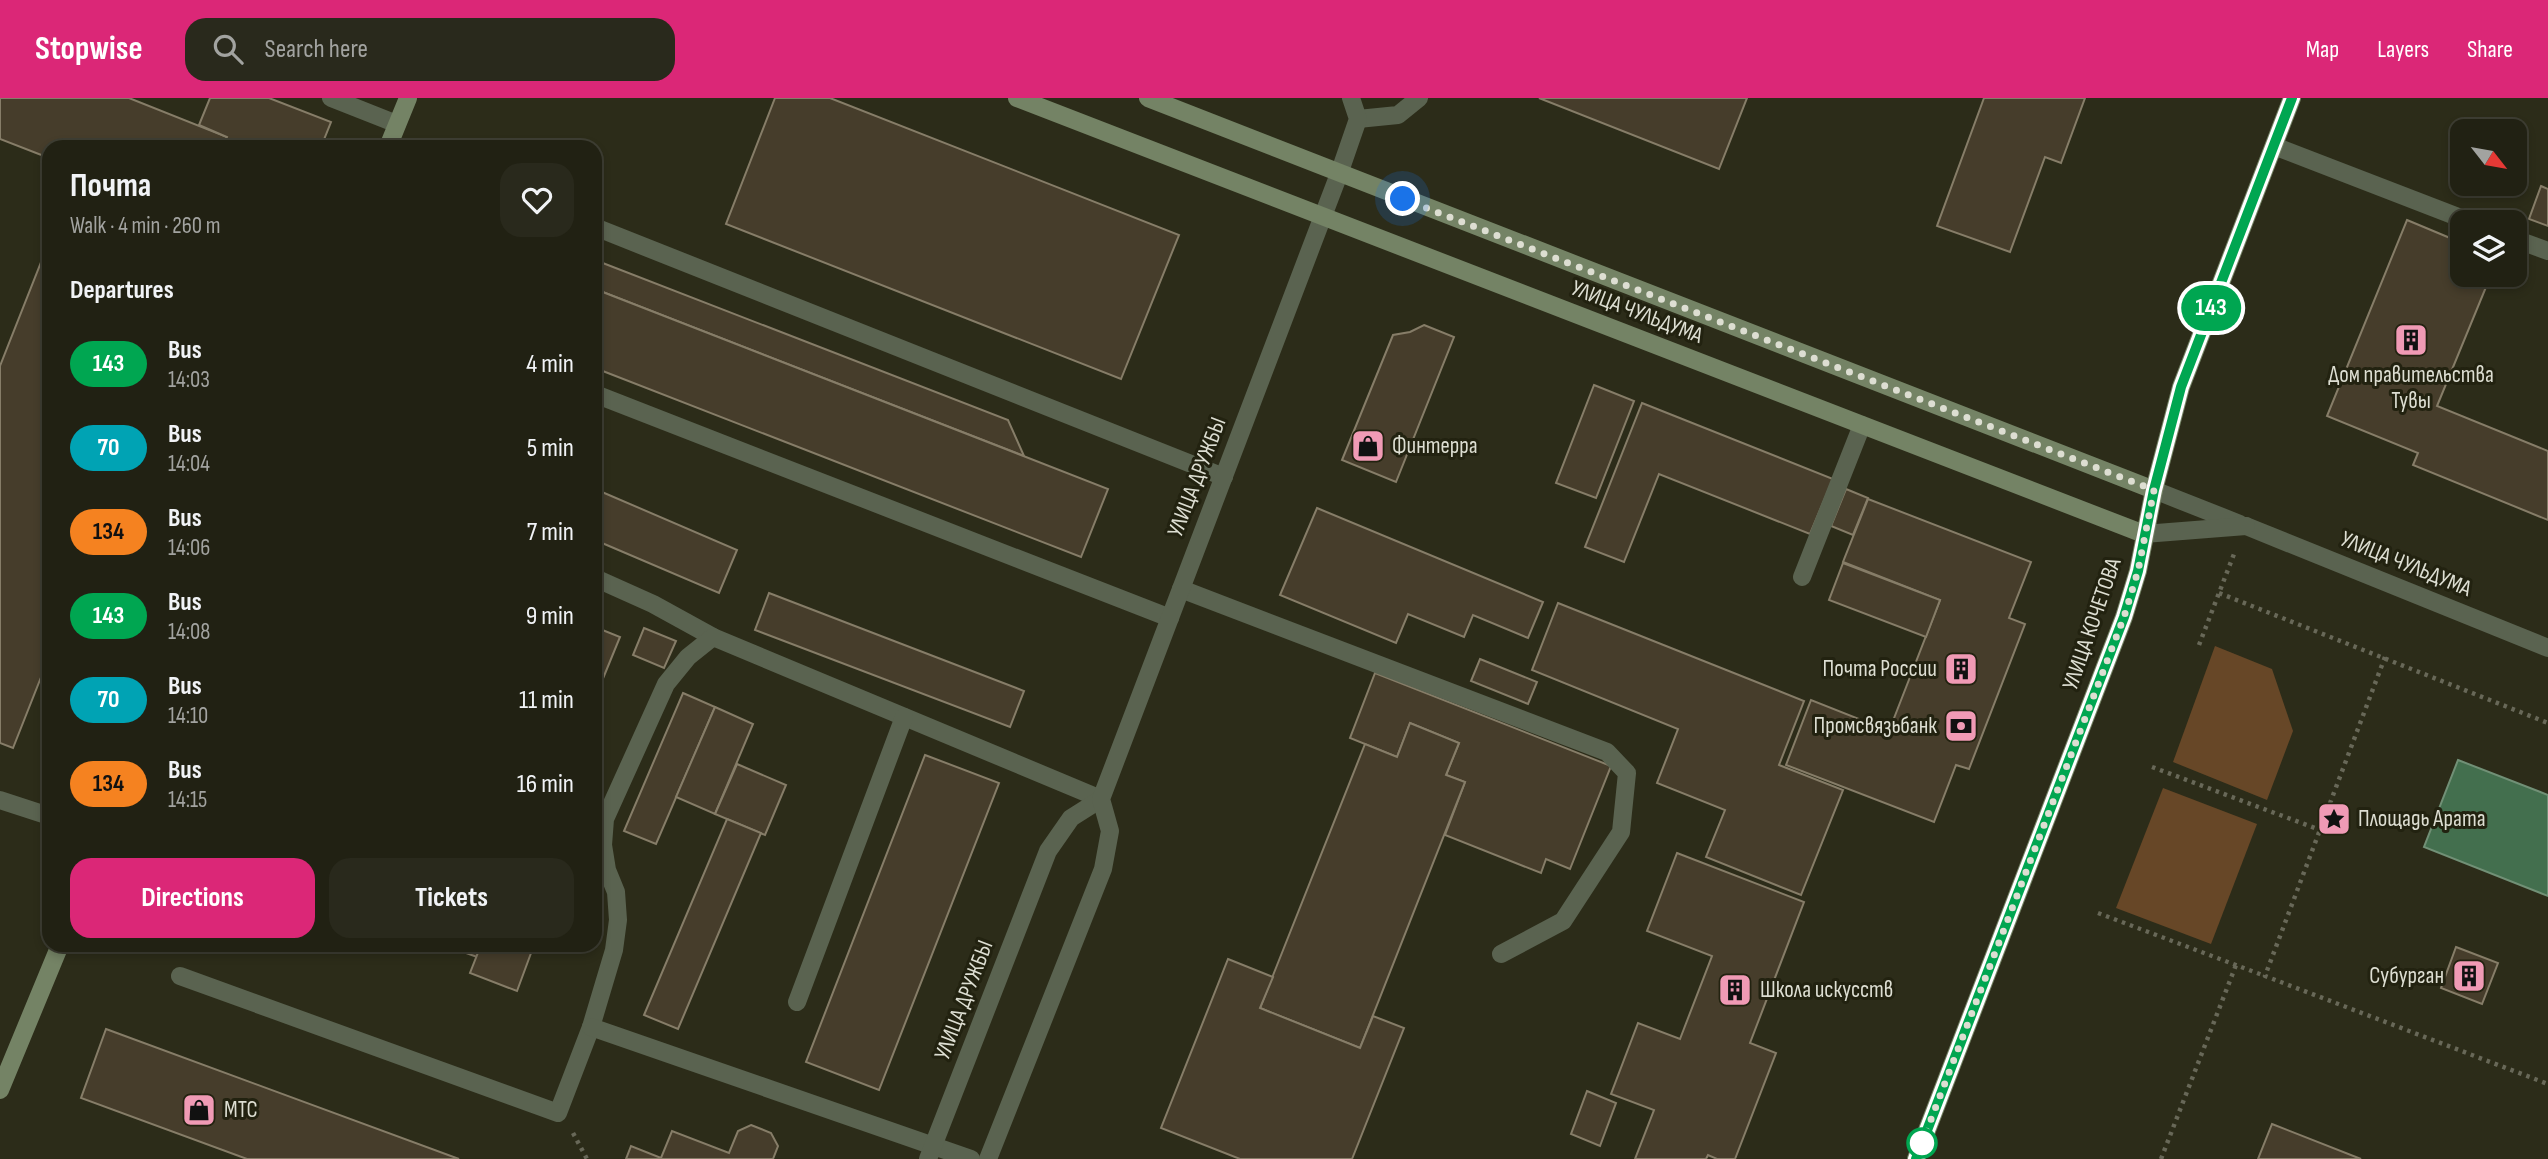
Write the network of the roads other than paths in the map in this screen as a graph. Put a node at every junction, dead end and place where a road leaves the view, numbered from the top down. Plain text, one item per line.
1 (331, 98) edge
2 (408, 98) edge
3 (1017, 98) edge
4 (1148, 98) edge
5 (1351, 98) edge
6 (1419, 98) edge
7 (2292, 98) edge
8 (1358, 119) junction
9 (397, 124) junction
10 (392, 140) edge
11 (2274, 146) junction
12 (1339, 174) junction
13 (2450, 214) edge
14 (1322, 218) junction
15 (602, 230) edge
16 (2527, 243) edge
17 (2548, 251) edge
18 (602, 397) edge
19 (1862, 425) junction
20 (1224, 477) junction
21 (2154, 490) junction
22 (2246, 526) junction
23 (2144, 534) junction
24 (1802, 577) dead end
25 (602, 581) edge
26 (1181, 589) junction
27 (1170, 618) junction
28 (713, 637) junction
29 (2548, 648) edge
30 (904, 717) junction
31 (1101, 799) junction
32 (0, 800) edge
33 (42, 814) edge
34 (57, 952) edge
35 (1501, 954) dead end
36 (180, 976) dead end
37 (797, 1002) dead end
38 (591, 1027) junction
39 (0, 1090) edge
40 (930, 1153) edge
41 (971, 1159) edge
42 (988, 1159) edge
43 (1916, 1159) edge

1 - 9 street
2 - 9 main road
3 - 14 main road, УЛИЦА ЧУЛЬДУМА
4 - 12 main road, УЛИЦА ЧУЛЬДУМА
5 - 8 street
6 - 8 street
7 - 11 main road, УЛИЦА КОЧЕТОВА
8 - 12 street, УЛИЦА ДРУЖБЫ
9 - 10 main road
11 - 13 street
11 - 21 main road, УЛИЦА КОЧЕТОВА
12 - 14 street, УЛИЦА ДРУЖБЫ
12 - 21 main road, УЛИЦА ЧУЛЬДУМА
14 - 19 main road, УЛИЦА ЧУЛЬДУМА
14 - 20 street, УЛИЦА ДРУЖБЫ
15 - 20 street
16 - 17 street
18 - 27 street
19 - 23 main road, УЛИЦА ЧУЛЬДУМА
19 - 24 street
20 - 26 street, УЛИЦА ДРУЖБЫ
21 - 22 street, УЛИЦА ЧУЛЬДУМА
21 - 23 main road, УЛИЦА КОЧЕТОВА
22 - 23 street, УЛИЦА ЧУЛЬДУМА
22 - 29 street, УЛИЦА ЧУЛЬДУМА
23 - 43 main road, УЛИЦА КОЧЕТОВА
25 - 28 street
26 - 27 street, УЛИЦА ДРУЖБЫ
26 - 35 street
27 - 31 street, УЛИЦА ДРУЖБЫ
28 - 30 street
28 - 38 street
30 - 31 street
30 - 37 street
31 - 40 street, УЛИЦА ДРУЖБЫ
31 - 42 street
32 - 33 street
34 - 39 main road
36 - 38 street
38 - 40 street
40 - 41 street

